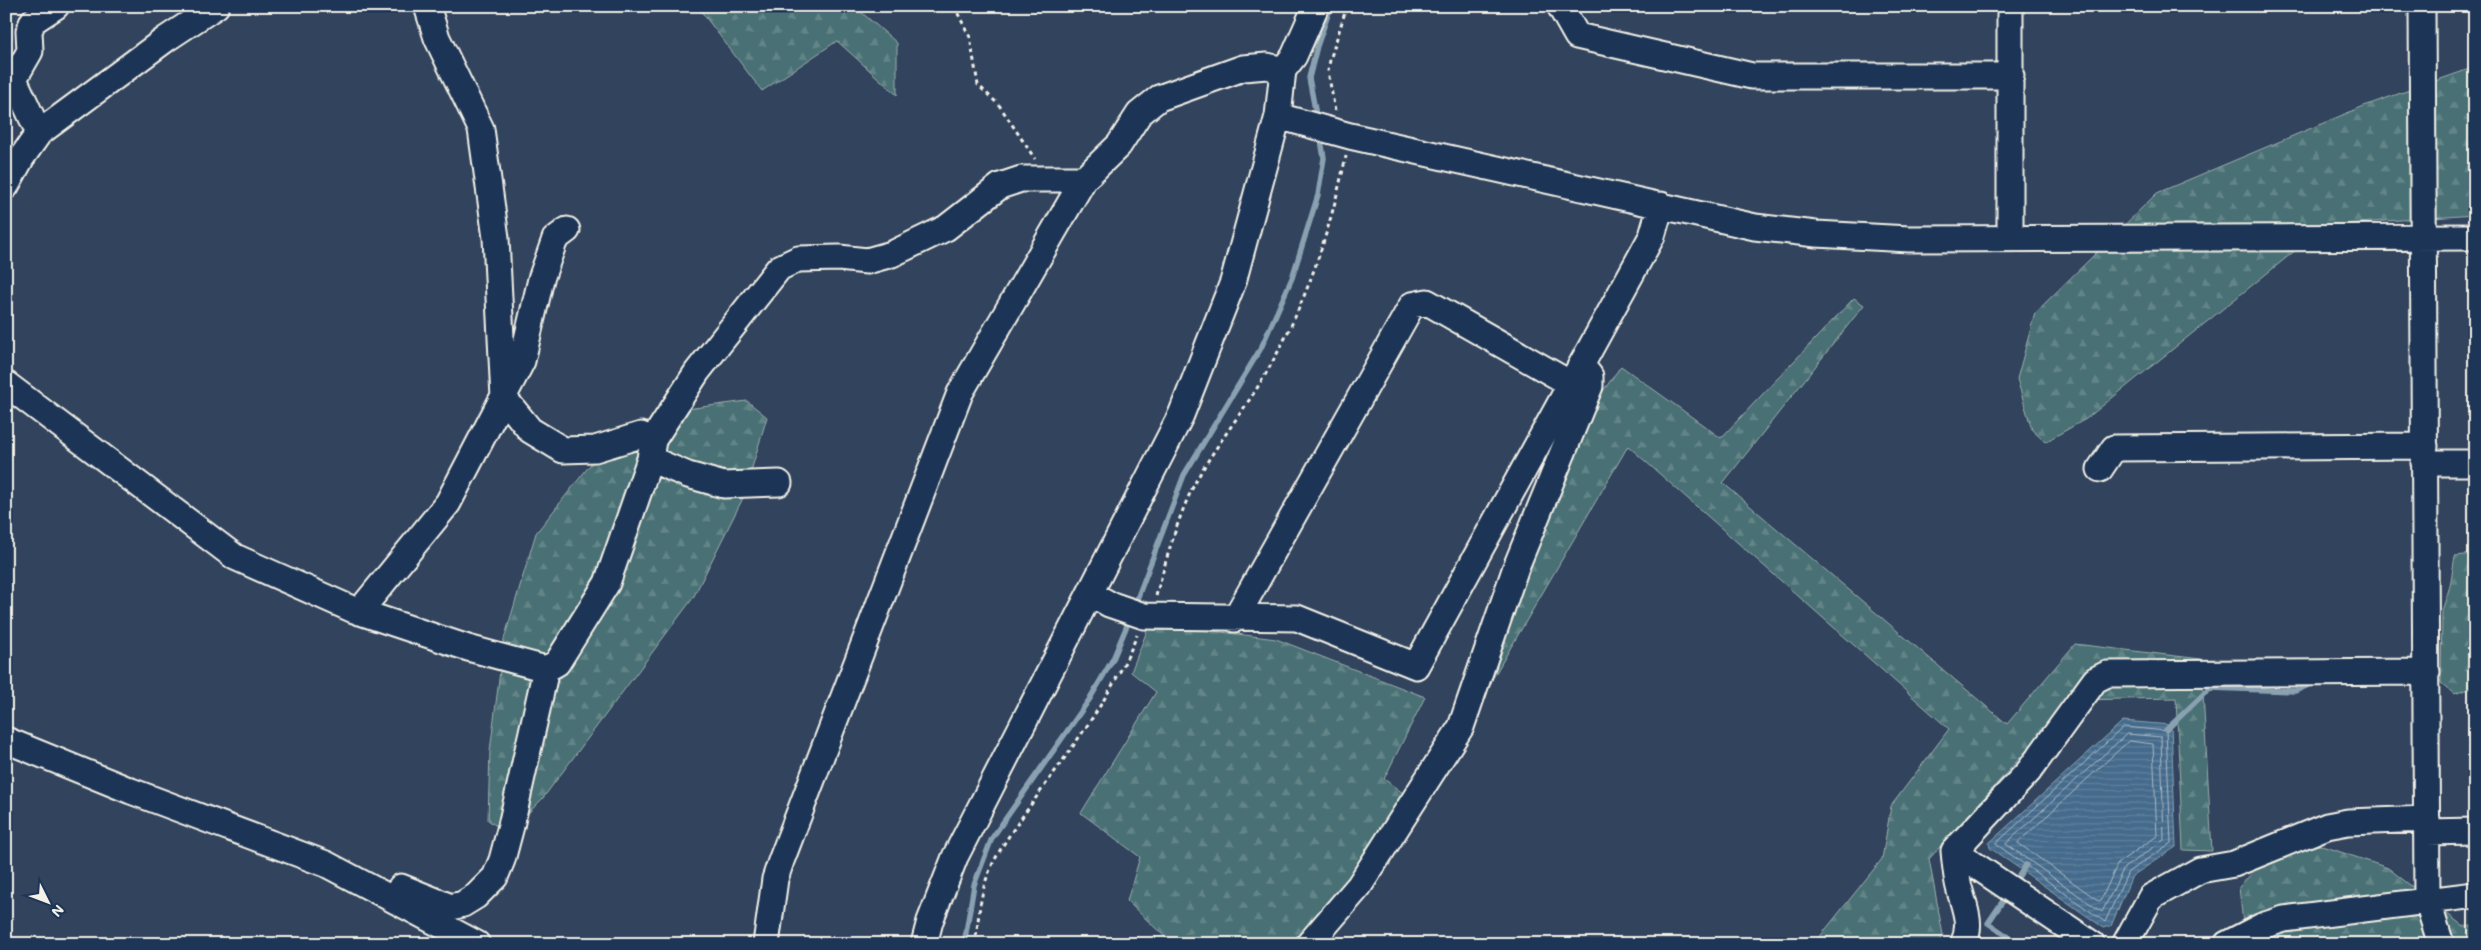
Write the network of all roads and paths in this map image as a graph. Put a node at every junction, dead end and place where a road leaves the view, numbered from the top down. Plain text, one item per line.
1 (56, 6) edge
2 (216, 6) edge
3 (427, 6) edge
4 (954, 6) edge
5 (1316, 6) edge
6 (1347, 6) edge
7 (1560, 6) edge
8 (2010, 6) edge
9 (2422, 6) edge
10 (183, 15) edge
11 (1283, 70) junction
12 (2011, 76) junction
13 (1278, 116) junction
14 (1330, 131) junction
15 (40, 132) junction
16 (1048, 179) junction
17 (1084, 179) junction
18 (6, 186) edge
19 (1660, 205) junction
20 (567, 230) dead end
21 (2422, 237) junction
22 (2475, 237) edge
23 (2010, 238) junction
24 (1576, 375) junction
25 (6, 384) edge
26 (504, 398) junction
27 (651, 450) junction
28 (2425, 455) junction
29 (2475, 463) edge
30 (2100, 469) dead end
31 (779, 483) dead end
32 (1100, 598) junction
33 (359, 612) junction
34 (1147, 616) junction
35 (1235, 618) junction
36 (546, 669) junction
37 (2427, 672) junction
38 (6, 740) edge
39 (2427, 826) junction
40 (2475, 831) edge
41 (1954, 851) junction
42 (364, 883) junction
43 (2475, 895) edge
44 (2427, 900) junction
45 (477, 944) edge
46 (766, 944) edge
47 (924, 944) edge
48 (975, 944) edge
49 (1310, 944) edge
50 (1964, 944) edge
51 (2092, 944) edge
52 (2125, 944) edge
53 (2227, 944) edge
54 (2442, 944) edge

1 - 15 street
2 - 10 street
3 - 26 street
4 - 16 path
5 - 11 street
6 - 14 path
7 - 12 street
8 - 12 street
9 - 21 street
10 - 15 street
11 - 13 street
11 - 17 street
12 - 23 street
13 - 14 street
13 - 32 street
14 - 19 street
14 - 34 path
15 - 18 street
16 - 17 street
16 - 27 street
17 - 46 street
19 - 23 street
19 - 24 street
20 - 26 street
21 - 22 street
21 - 23 street
21 - 28 street
24 - 35 street
24 - 35 street
24 - 49 street
25 - 33 street
26 - 27 street
26 - 33 street
27 - 31 street
27 - 36 street
28 - 29 street
28 - 30 street
28 - 37 street
32 - 34 street
32 - 47 street
33 - 36 street
34 - 35 street
34 - 48 path
36 - 42 street
37 - 39 street
37 - 41 street
38 - 42 street
39 - 40 street
39 - 44 street
39 - 52 street
41 - 50 street
41 - 51 street
42 - 45 street
43 - 44 street
44 - 53 street
44 - 54 street

